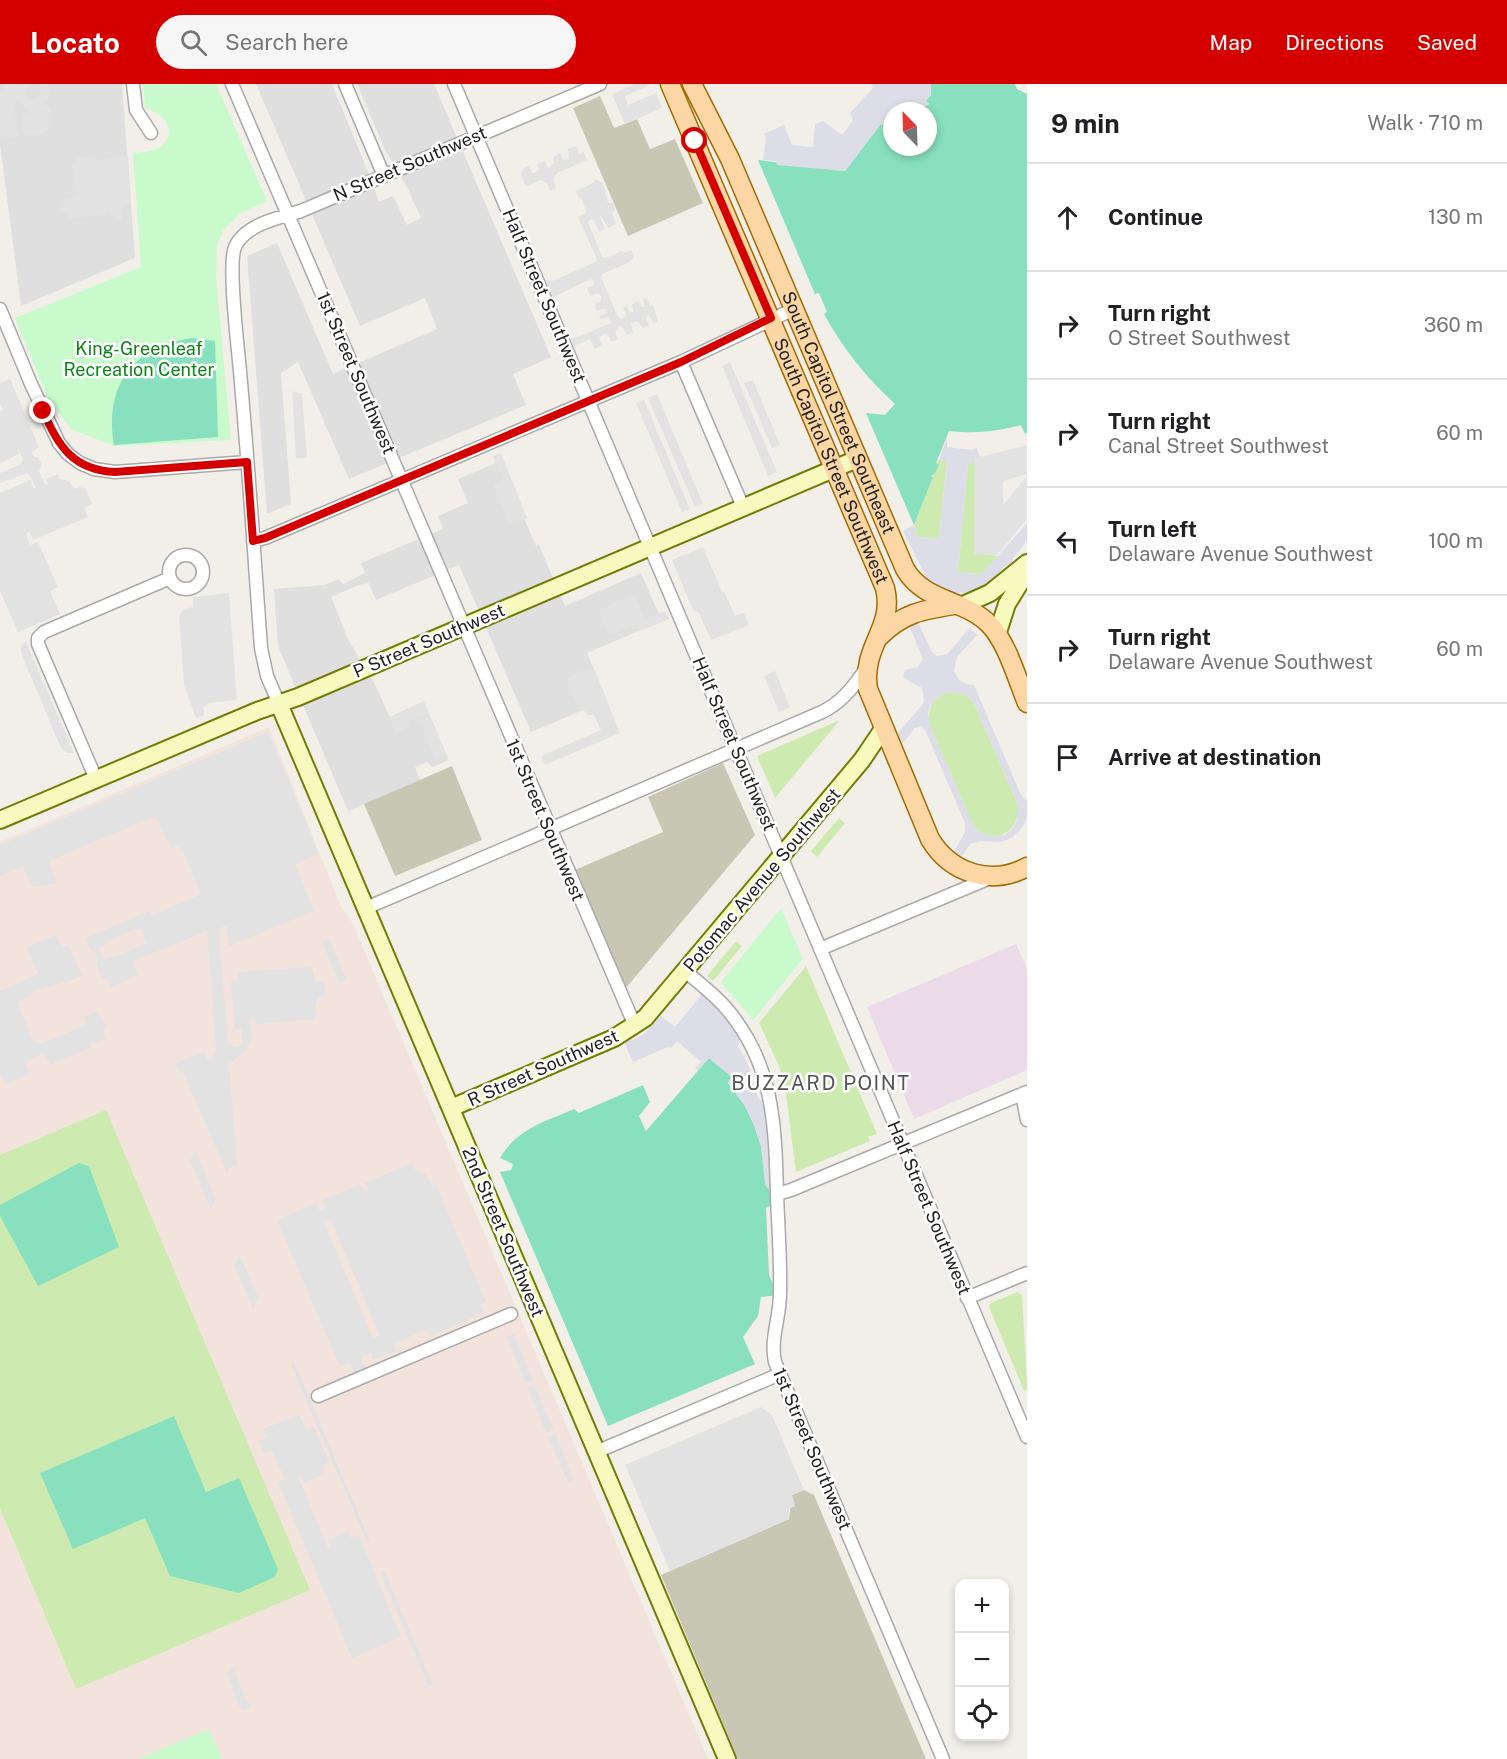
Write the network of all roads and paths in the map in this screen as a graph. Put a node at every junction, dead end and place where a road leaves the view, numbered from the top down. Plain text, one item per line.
1 (133, 84) edge
2 (232, 84) edge
3 (345, 84) edge
4 (454, 84) edge
5 (600, 84) edge
6 (670, 84) edge
7 (692, 84) edge
8 (702, 84) edge
9 (151, 133) dead end
10 (476, 136) junction
11 (730, 159) junction
12 (384, 176) junction
13 (288, 215) junction
14 (0, 309) edge
15 (794, 309) junction
16 (771, 318) junction
17 (681, 362) junction
18 (589, 402) junction
19 (857, 459) junction
20 (247, 462) junction
21 (834, 469) junction
22 (402, 481) junction
23 (743, 507) junction
24 (253, 541) junction
25 (650, 546) junction
26 (1027, 563) edge
27 (1027, 572) edge
28 (171, 578) dead end
29 (958, 605) junction
30 (463, 626) junction
31 (997, 634) junction
32 (876, 640) junction
33 (867, 668) junction
34 (1027, 703) edge
35 (279, 704) junction
36 (883, 729) junction
37 (736, 749) junction
38 (96, 779) junction
39 (0, 820) edge
40 (549, 830) junction
41 (781, 857) junction
42 (1027, 867) edge
43 (993, 876) junction
44 (366, 908) junction
45 (820, 949) junction
46 (685, 971) junction
47 (634, 1026) junction
48 (1025, 1093) edge
49 (451, 1108) junction
50 (1027, 1120) edge
51 (902, 1144) junction
52 (777, 1194) junction
53 (1027, 1273) edge
54 (967, 1298) junction
55 (511, 1314) dead end
56 (780, 1374) junction
57 (318, 1396) dead end
58 (1023, 1417) edge
59 (1027, 1437) edge
60 (596, 1452) junction
61 (727, 1759) edge
62 (942, 1759) edge

1 - 9 street
2 - 13 street, 1st Street Southwest
3 - 12 street
4 - 10 street, Half Street Southwest
5 - 10 street, N Street Southwest
6 - 16 main road, South Capitol Street Southwest
7 - 11 main road, South Capitol Street Southeast
8 - 11 main road
10 - 12 street, N Street Southwest
10 - 18 street, Half Street Southwest
11 - 15 main road, South Capitol Street Southeast
12 - 13 street, N Street Southwest
13 - 20 street, N Street Southwest
13 - 22 street, 1st Street Southwest
14 - 20 street
15 - 16 street
15 - 19 main road, South Capitol Street Southeast
16 - 17 street
16 - 21 main road, South Capitol Street Southwest
17 - 18 street
17 - 23 street
18 - 22 street
18 - 25 street, Half Street Southwest
19 - 21 street, P Street Southwest
19 - 29 main road, South Capitol Street Southeast
20 - 24 street
21 - 23 street, P Street Southwest
21 - 32 main road, South Capitol Street Southwest
22 - 24 street
22 - 30 street, 1st Street Southwest
23 - 25 street, P Street Southwest
24 - 35 street
25 - 30 street, P Street Southwest
25 - 37 street, Half Street Southwest
26 - 29 street
27 - 31 street
28 - 38 street
29 - 31 main road, South Capitol Street Southeast
29 - 32 main road
30 - 35 street, P Street Southwest
30 - 40 street, 1st Street Southwest
31 - 34 main road, South Capitol Street Southeast
32 - 33 main road, South Capitol Street Southwest
33 - 36 main road, South Capitol Street Southwest
33 - 37 street
35 - 38 street, P Street Southwest
35 - 44 street, 2nd Street Southwest
36 - 41 street, Potomac Avenue Southwest
36 - 43 main road, South Capitol Street Southwest
37 - 40 street
37 - 41 street, Half Street Southwest
38 - 39 street, P Street Southwest
40 - 44 street
40 - 47 street, 1st Street Southwest
41 - 45 street, Half Street Southwest
41 - 46 street, Potomac Avenue Southwest
42 - 43 main road, South Capitol Street Southwest
43 - 45 street
44 - 49 street, 2nd Street Southwest
45 - 51 street, Half Street Southwest
46 - 47 street, Potomac Avenue Southwest
46 - 52 street, 1st Street Southwest
47 - 49 street, R Street Southwest
48 - 50 street
48 - 51 street
49 - 60 street, 2nd Street Southwest
51 - 52 street
51 - 54 street, Half Street Southwest
52 - 56 street, 1st Street Southwest
53 - 54 street
54 - 58 street, Half Street Southwest
55 - 57 street
56 - 60 street
56 - 62 street, 1st Street Southwest
58 - 59 street, Half Street Southwest
60 - 61 street, 2nd Street Southwest

